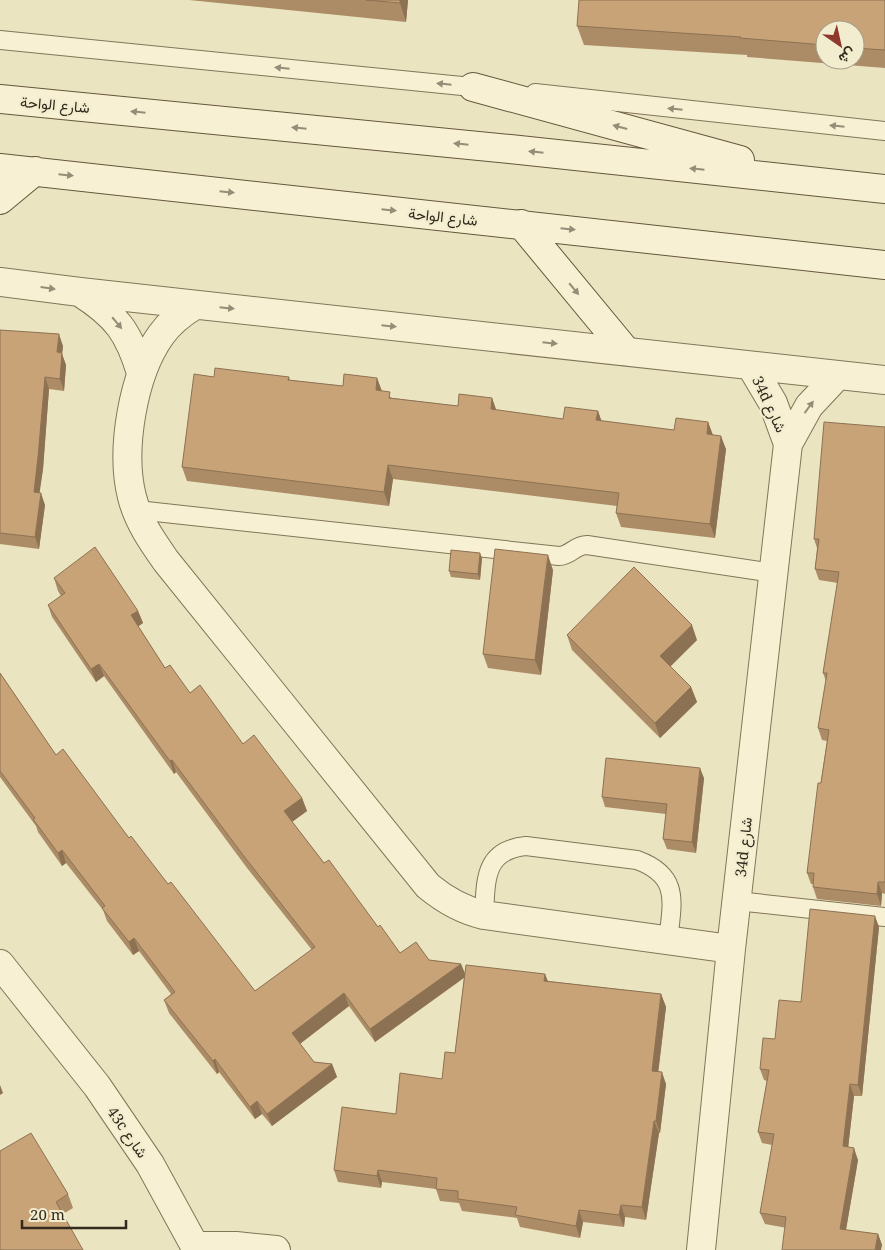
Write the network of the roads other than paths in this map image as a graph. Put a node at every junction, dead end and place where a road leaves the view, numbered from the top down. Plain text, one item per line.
1 (0, 40) edge
2 (473, 87) junction
3 (0, 99) edge
4 (885, 131) edge
5 (0, 168) edge
6 (35, 171) junction
7 (818, 182) junction
8 (885, 189) edge
9 (0, 200) edge
10 (521, 224) junction
11 (885, 264) edge
12 (0, 282) edge
13 (80, 292) junction
14 (195, 305) junction
15 (626, 351) junction
16 (751, 366) junction
17 (141, 373) junction
18 (838, 375) junction
19 (885, 380) edge
20 (788, 444) junction
21 (137, 510) junction
22 (773, 573) junction
23 (737, 901) junction
24 (484, 916) junction
25 (885, 917) edge
26 (668, 941) junction
27 (731, 949) junction
28 (0, 964) edge
29 (197, 1248) edge
30 (276, 1250) edge
31 (701, 1250) edge

2 -> 1 lane
4 -> 2 lane
7 -> 2 street
7 -> 3 street, شارع الواحة
5 - 6 street, شارع الواحة
6 - 9 street
6 -> 10 street, شارع الواحة
7 - 8 street, شارع الواحة
10 -> 11 street, شارع الواحة
10 -> 15 street
12 -> 13 street
13 - 14 street
13 -> 17 street
14 -> 15 street
14 - 17 street
15 - 16 street
16 - 18 street
16 - 20 street, 34d شارع
17 - 21 street
18 - 19 street
20 -> 18 street, 34d شارع
20 - 22 street, 34d شارع
21 - 22 lane
21 - 24 street
22 - 23 street, 34d شارع
23 - 25 lane
23 - 27 street, 34d شارع
24 - 26 street
24 - 26 lane
26 - 27 street
27 - 31 street, 34d شارع
28 - 29 street, 43c شارع
29 - 30 street, 43c شارع

